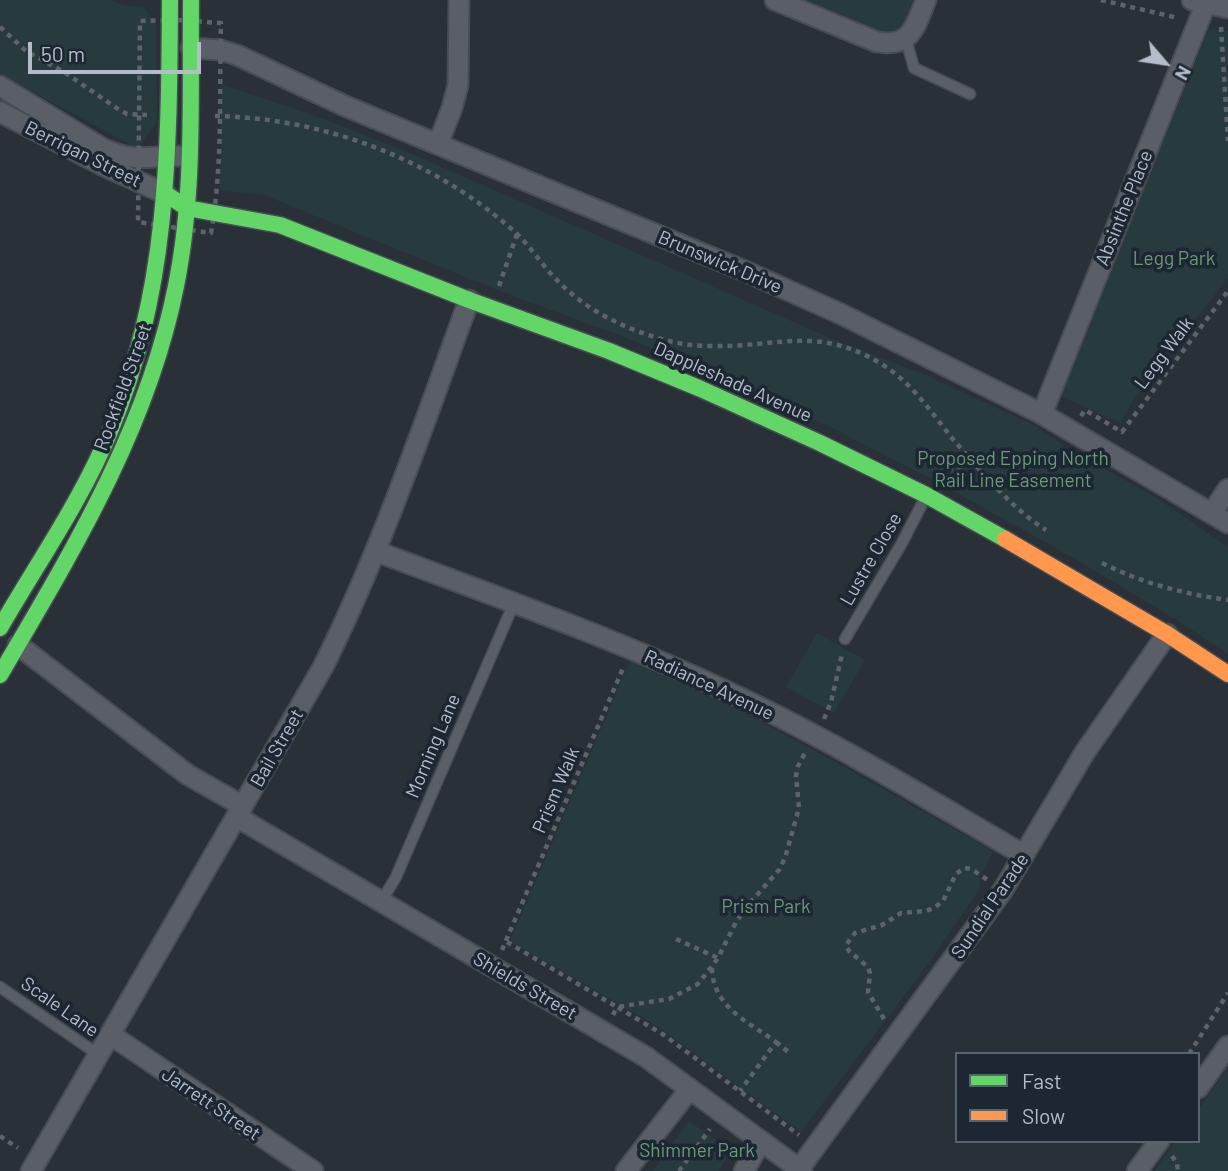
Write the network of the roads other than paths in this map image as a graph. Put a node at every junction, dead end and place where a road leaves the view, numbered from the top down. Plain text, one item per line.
1 (170, 0) edge
2 (191, 0) edge
3 (459, 0) edge
4 (775, 0) edge
5 (926, 0) edge
6 (1199, 2) edge
7 (1228, 8) edge
8 (906, 39) junction
9 (169, 48) junction
10 (191, 48) junction
11 (0, 86) edge
12 (970, 94) dead end
13 (0, 112) edge
14 (438, 144) junction
15 (167, 156) junction
16 (189, 156) junction
17 (166, 194) junction
18 (187, 208) junction
19 (469, 300) junction
20 (1042, 414) junction
21 (1228, 489) edge
22 (926, 495) junction
23 (1220, 518) edge
24 (375, 551) junction
25 (514, 603) junction
26 (1, 625) edge
27 (1167, 634) junction
28 (845, 639) road end
29 (9, 649) edge
30 (1228, 674) edge
31 (0, 675) edge
32 (240, 812) junction
33 (1024, 855) junction
34 (381, 902) junction
35 (0, 987) edge
36 (111, 1035) junction
37 (1228, 1045) edge
38 (99, 1055) junction
39 (1200, 1085) edge
40 (689, 1090) junction
41 (761, 1141) junction
42 (1158, 1143) edge
43 (800, 1170) edge
44 (31, 1171) edge
45 (313, 1171) edge
46 (626, 1171) edge
47 (744, 1171) edge
48 (1137, 1171) edge

1 - 9 street, Rockfield Street
2 - 10 street, Rockfield Street
3 - 14 street
4 - 8 street
5 - 8 street
6 - 7 street
6 - 20 street, Absinthe Place
8 - 12 lane
9 - 10 street
9 - 15 street, Rockfield Street
10 - 14 street, Brunswick Drive
10 - 16 street, Rockfield Street
11 - 15 street, Berrigan Street
13 - 17 street, Berrigan Street
14 - 20 street, Brunswick Drive
15 - 16 street, Berrigan Street
15 - 17 street, Rockfield Street
16 - 18 street, Rockfield Street
17 - 18 street
17 - 26 street, Rockfield Street
18 - 19 street, Dappleshade Avenue
18 - 29 street, Rockfield Street
19 - 22 street, Dappleshade Avenue
19 - 24 street, Bail Street
20 - 23 street, Brunswick Drive
21 - 23 street
22 - 27 street, Dappleshade Avenue
22 - 28 lane, Lustre Close
24 - 25 street, Radiance Avenue
24 - 32 street, Bail Street
25 - 33 street, Radiance Avenue
25 - 34 lane, Morning Lane
26 - 29 street
27 - 30 street, Dappleshade Avenue
27 - 33 street, Sundial Parade
29 - 31 street, Rockfield Street
29 - 32 street, Shields Street
32 - 34 street, Shields Street
32 - 36 street, Bail Street
33 - 43 street, Sundial Parade
34 - 40 street, Shields Street
35 - 38 lane, Scale Lane
36 - 38 street, Bail Street
36 - 45 street, Jarrett Street
37 - 39 street
38 - 44 street, Bail Street
40 - 41 street, Shields Street
40 - 46 street
41 - 43 street, Shields Street
41 - 47 street
42 - 48 street

